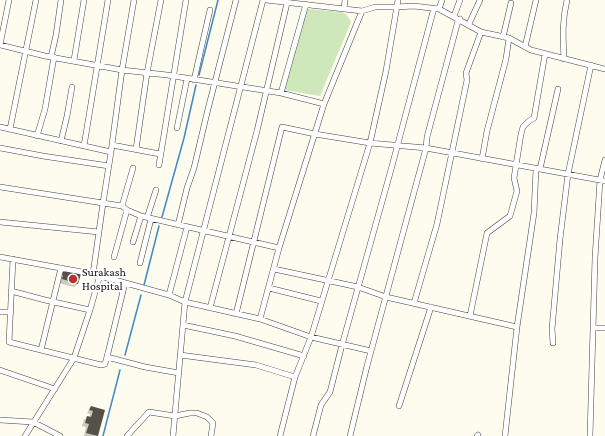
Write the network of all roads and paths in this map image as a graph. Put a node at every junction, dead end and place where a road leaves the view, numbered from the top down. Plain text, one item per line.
1 (9, 0) edge
2 (36, 0) edge
3 (61, 0) edge
4 (84, 0) edge
5 (108, 0) edge
6 (134, 0) edge
7 (161, 0) edge
8 (186, 0) edge
9 (236, 0) edge
10 (264, 0) edge
11 (345, 0) edge
12 (442, 0) edge
13 (460, 0) edge
14 (480, 0) edge
15 (536, 0) edge
16 (567, 0) edge
17 (397, 2) edge
18 (287, 3) junction
19 (511, 3) dead end
20 (306, 4) junction
21 (436, 8) junction
22 (344, 9) junction
23 (210, 10) dead end
24 (362, 11) junction
25 (457, 18) junction
26 (469, 24) junction
27 (481, 32) junction
28 (503, 37) junction
29 (509, 38) junction
30 (0, 45) edge
31 (525, 46) junction
32 (25, 52) junction
33 (545, 54) junction
34 (52, 57) junction
35 (564, 59) junction
36 (74, 60) junction
37 (97, 65) junction
38 (591, 65) junction
39 (605, 69) edge
40 (122, 70) junction
41 (147, 73) junction
42 (173, 76) junction
43 (187, 79) junction
44 (194, 80) junction
45 (215, 84) junction
46 (241, 86) junction
47 (72, 87) dead end
48 (558, 89) dead end
49 (266, 91) junction
50 (281, 93) junction
51 (324, 104) junction
52 (0, 127) edge
53 (178, 128) dead end
54 (10, 129) junction
55 (315, 134) junction
56 (37, 136) junction
57 (61, 141) junction
58 (370, 143) junction
59 (112, 145) junction
60 (84, 146) junction
61 (397, 146) junction
62 (0, 148) edge
63 (426, 148) junction
64 (136, 149) junction
65 (111, 152) junction
66 (451, 153) junction
67 (160, 154) junction
68 (482, 158) junction
69 (605, 160) edge
70 (159, 165) dead end
71 (515, 165) junction
72 (109, 166) junction
73 (133, 168) dead end
74 (538, 169) junction
75 (568, 174) junction
76 (603, 180) edge
77 (0, 187) edge
78 (156, 190) dead end
79 (102, 203) junction
80 (122, 206) junction
81 (127, 210) junction
82 (141, 216) junction
83 (149, 218) junction
84 (0, 222) edge
85 (178, 225) junction
86 (187, 228) junction
87 (99, 232) junction
88 (203, 232) junction
89 (228, 237) junction
90 (133, 242) dead end
91 (253, 243) junction
92 (279, 248) junction
93 (0, 257) edge
94 (114, 257) dead end
95 (13, 259) junction
96 (140, 263) dead end
97 (61, 268) junction
98 (274, 269) junction
99 (93, 274) junction
100 (100, 276) junction
101 (327, 281) junction
102 (124, 283) junction
103 (269, 288) junction
104 (358, 288) junction
105 (11, 291) junction
106 (169, 296) junction
107 (386, 297) junction
108 (321, 300) junction
109 (53, 302) junction
110 (185, 302) junction
111 (414, 303) junction
112 (430, 307) junction
113 (210, 308) junction
114 (90, 310) junction
115 (0, 312) edge
116 (11, 312) junction
117 (236, 314) junction
118 (470, 316) junction
119 (260, 319) junction
120 (183, 325) junction
121 (517, 327) junction
122 (593, 328) junction
123 (605, 328) edge
124 (310, 337) junction
125 (553, 343) dead end
126 (342, 345) junction
127 (41, 350) junction
128 (371, 351) junction
129 (180, 355) junction
130 (304, 356) junction
131 (107, 357) junction
132 (74, 358) junction
133 (0, 370) edge
134 (179, 373) junction
135 (296, 377) junction
136 (54, 388) junction
137 (399, 406) dead end
138 (175, 416) junction
139 (0, 420) edge
140 (33, 422) junction
141 (25, 436) edge
142 (60, 436) edge
143 (127, 436) edge
144 (173, 436) edge
145 (211, 436) edge
146 (280, 436) edge
147 (314, 436) edge
148 (350, 436) edge
149 (505, 436) edge
150 (590, 436) edge

1 - 30 street
2 - 32 street
3 - 34 street
4 - 36 street
5 - 37 street
6 - 40 street
7 - 41 street
8 - 42 street
9 - 45 street
10 - 18 street
10 - 46 street
11 - 22 street
12 - 21 street
13 - 25 street
14 - 26 street
15 - 31 street
16 - 35 street
17 - 21 street
17 - 24 street
17 - 58 street
18 - 20 street
18 - 49 street
19 - 28 street
20 - 22 street
20 - 50 street
21 - 25 street
21 - 61 street
22 - 24 street
23 - 44 street
24 - 51 street
25 - 26 street
25 - 63 street
26 - 27 street
27 - 28 street
27 - 66 street
28 - 29 street
29 - 31 street
29 - 68 street
30 - 32 street
31 - 33 street
32 - 34 street
32 - 54 street
33 - 35 street
33 - 71 street
34 - 36 street
34 - 56 street
35 - 38 street
36 - 37 street
37 - 40 street
37 - 60 street
38 - 39 street
38 - 75 street
40 - 41 street
40 - 59 street
41 - 42 street
41 - 64 street
42 - 43 street
42 - 67 street
43 - 44 street
43 - 53 street
44 - 45 street
45 - 46 street
45 - 85 street
46 - 49 street
46 - 88 street
47 - 57 street
48 - 74 street
49 - 50 street
49 - 89 street
50 - 51 street
51 - 55 street
52 - 54 street
54 - 56 street
55 - 58 street
55 - 91 street
55 - 92 street
56 - 57 street
57 - 60 street
58 - 61 street
58 - 101 street
59 - 64 street
59 - 65 street
60 - 65 street
61 - 63 street
61 - 104 street
62 - 72 street
63 - 66 street
63 - 107 street
64 - 67 street
65 - 72 street
66 - 68 street
66 - 111 street
67 - 70 street
68 - 71 street
69 - 76 street
71 - 74 street
71 - 118 street
72 - 79 street
73 - 80 street
74 - 75 street
74 - 121 street
75 - 76 street
75 - 125 street
76 - 122 street
77 - 79 street
78 - 83 street
79 - 80 street
79 - 87 street
80 - 81 street
81 - 82 street
81 - 94 street
82 - 83 street
82 - 90 street
83 - 85 street
83 - 96 street
84 - 87 street
85 - 86 street
86 - 88 street
86 - 106 street
87 - 99 street
88 - 89 street
88 - 110 street
89 - 91 street
89 - 113 street
91 - 92 street
91 - 117 street
92 - 98 street
93 - 95 street
95 - 97 street
95 - 105 street
97 - 99 street
97 - 109 street
98 - 101 street
98 - 103 street
99 - 100 street
100 - 102 street
100 - 114 street
101 - 104 street
101 - 108 street
102 - 106 street
102 - 131 street
103 - 108 street
103 - 119 street
104 - 107 street
104 - 126 street
105 - 109 street
105 - 116 street
106 - 110 street
107 - 111 street
107 - 128 street
108 - 124 street
109 - 114 street
109 - 127 street
110 - 113 street
110 - 120 street
111 - 112 street
112 - 118 street
112 - 137 street
113 - 117 street
114 - 132 street
115 - 116 street
116 - 127 street
117 - 119 street
118 - 121 street
119 - 124 street
120 - 129 street
120 - 130 street
121 - 149 street
122 - 123 street
122 - 150 street
124 - 126 street
124 - 130 street
126 - 128 street
126 - 147 street
127 - 132 street
128 - 148 street
129 - 134 street
129 - 135 street
130 - 135 street
131 - 132 street
131 - 134 street
132 - 136 street
133 - 136 street
134 - 138 street
135 - 146 street
136 - 140 street
138 - 143 street
138 - 144 street
138 - 145 street
139 - 140 street
140 - 141 street
140 - 142 street

